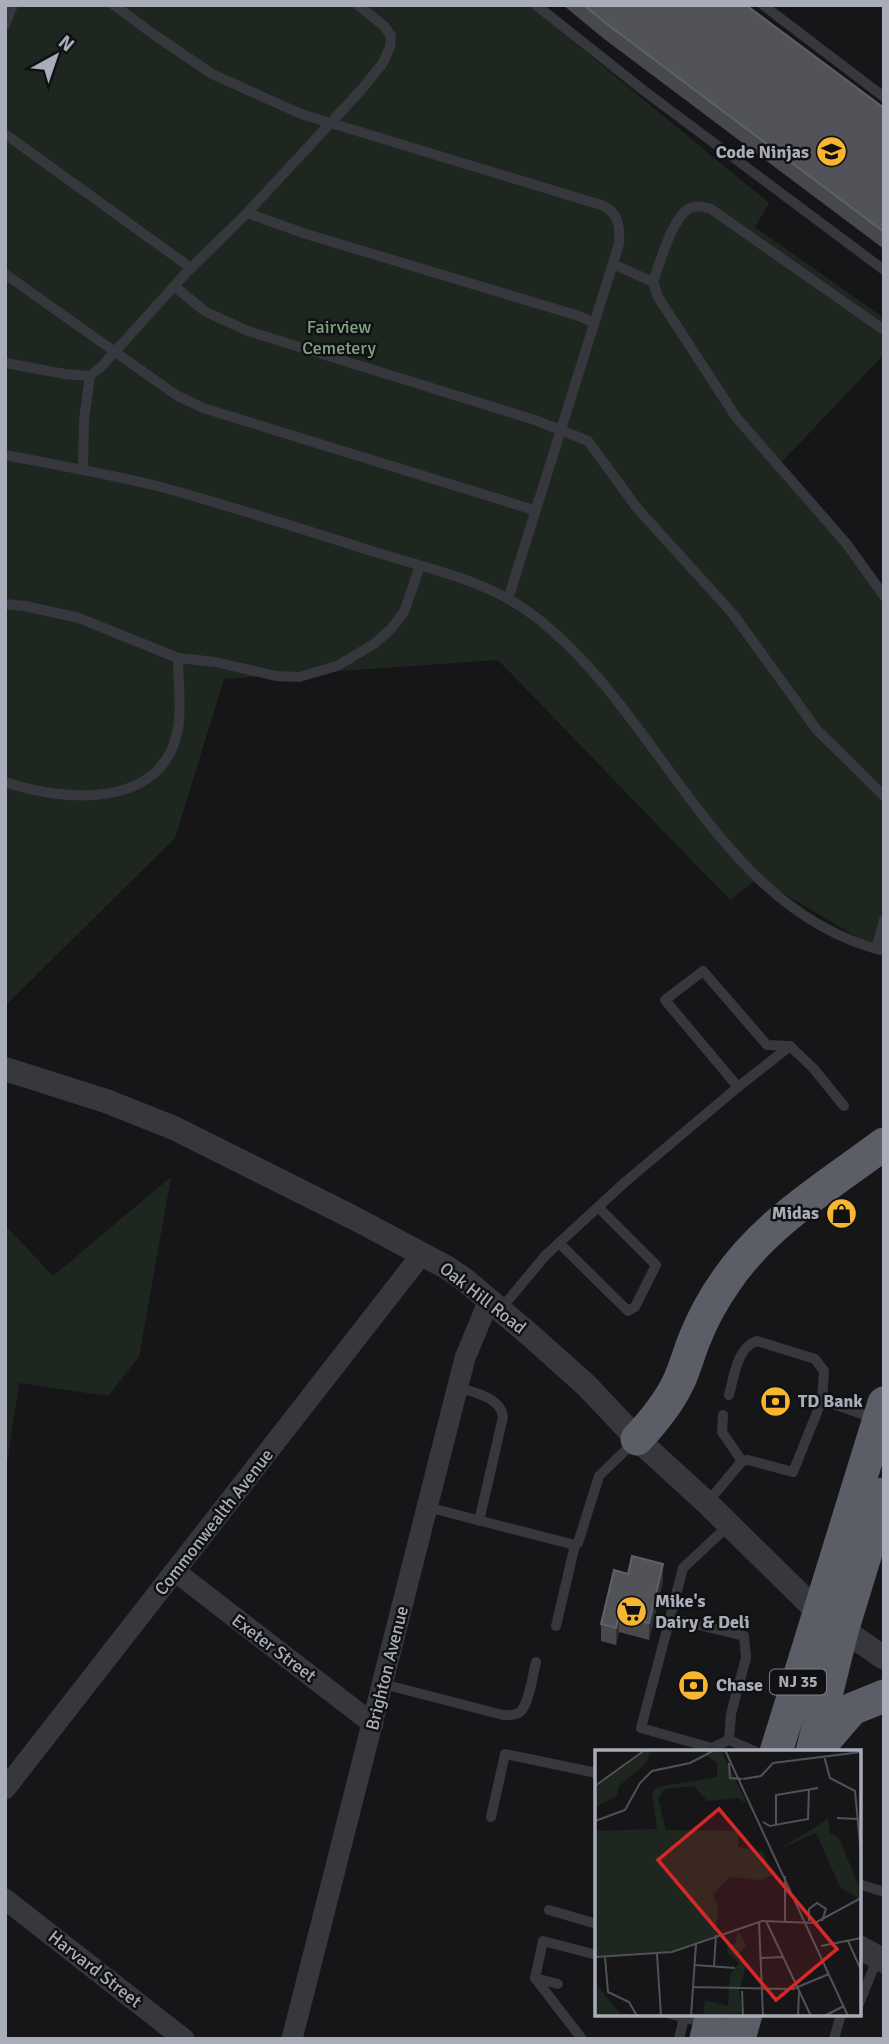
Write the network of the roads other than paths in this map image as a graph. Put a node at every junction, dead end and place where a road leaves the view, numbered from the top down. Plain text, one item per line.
1 (13, 5) edge
2 (114, 5) edge
3 (358, 5) edge
4 (536, 5) edge
5 (763, 5) edge
6 (5, 25) edge
7 (884, 97) edge
8 (329, 123) junction
9 (5, 134) edge
10 (247, 213) junction
11 (613, 264) junction
12 (191, 268) junction
13 (884, 270) edge
14 (5, 274) edge
15 (653, 282) junction
16 (175, 287) junction
17 (593, 323) junction
18 (884, 330) edge
19 (114, 352) junction
20 (5, 363) edge
21 (90, 376) junction
22 (560, 431) junction
23 (5, 455) edge
24 (83, 469) junction
25 (534, 510) junction
26 (420, 566) junction
27 (884, 596) edge
28 (508, 599) junction
29 (5, 604) edge
30 (178, 658) junction
31 (5, 782) edge
32 (884, 796) edge
33 (884, 920) edge
34 (880, 950) edge
35 (790, 1046) junction
36 (5, 1069) edge
37 (738, 1087) junction
38 (844, 1106) dead end
39 (884, 1143) edge
40 (598, 1207) junction
41 (559, 1243) junction
42 (422, 1254) junction
43 (495, 1305) junction
44 (458, 1387) junction
45 (729, 1395) dead end
46 (822, 1400) junction
47 (881, 1411) edge
48 (723, 1415) dead end
49 (637, 1440) junction
50 (742, 1461) junction
51 (884, 1494) edge
52 (707, 1503) junction
53 (427, 1507) junction
54 (479, 1521) junction
55 (729, 1525) junction
56 (575, 1545) junction
57 (884, 1554) edge
58 (176, 1572) junction
59 (670, 1618) junction
60 (831, 1622) junction
61 (556, 1626) dead end
62 (884, 1658) edge
63 (536, 1662) dead end
64 (383, 1684) junction
65 (884, 1696) edge
66 (373, 1724) junction
67 (729, 1740) junction
68 (752, 1750) edge
69 (777, 1750) edge
70 (814, 1750) edge
71 (816, 1750) edge
72 (595, 1773) edge
73 (5, 1789) edge
74 (491, 1818) dead end
75 (861, 1885) edge
76 (884, 1892) edge
77 (5, 1899) edge
78 (549, 1910) dead end
79 (595, 1923) edge
80 (595, 1954) edge
81 (874, 1955) edge
82 (535, 1978) junction
83 (558, 1984) dead end
84 (861, 1997) edge
85 (677, 2016) edge
86 (745, 2016) edge
87 (840, 2016) edge
88 (703, 2024) edge
89 (184, 2039) edge
90 (292, 2039) edge
91 (582, 2039) edge
92 (679, 2039) edge
93 (739, 2039) edge
94 (834, 2039) edge

1 - 6 lane
2 - 8 lane
3 - 8 lane
4 - 13 lane
5 - 7 lane
8 - 10 lane
8 - 11 lane
9 - 12 lane
10 - 12 lane
10 - 17 lane
11 - 15 lane
11 - 17 lane
12 - 16 lane
14 - 19 lane
15 - 18 lane
15 - 27 lane
16 - 19 lane
16 - 22 lane
17 - 22 lane
19 - 21 lane
19 - 25 lane
20 - 21 lane
21 - 24 lane
22 - 25 lane
22 - 32 lane
23 - 24 lane
24 - 26 lane
25 - 28 lane
26 - 28 lane
26 - 30 lane
28 - 34 lane
29 - 30 lane
30 - 31 lane
33 - 34 lane
35 - 37 lane
35 - 37 lane
35 - 38 lane
36 - 42 street, Oak Hill Road
37 - 40 lane
39 - 49 highway
40 - 41 lane
40 - 41 lane
41 - 43 lane
42 - 43 street, Oak Hill Road
42 - 58 street, Commonwealth Avenue
43 - 44 street, Brighton Avenue
43 - 49 street, Oak Hill Road
44 - 53 street, Brighton Avenue
44 - 54 lane
45 - 46 lane
46 - 47 lane
46 - 50 lane
47 - 60 highway, NJ 35
48 - 50 lane
49 - 52 street, Oak Hill Road
49 - 56 lane
50 - 52 lane
51 - 60 highway, NJ 35
52 - 55 street, Oak Hill Road
53 - 54 lane
53 - 64 street, Brighton Avenue
54 - 56 lane
55 - 59 lane
55 - 60 street, Oak Hill Road
56 - 61 lane
57 - 60 highway
58 - 66 street, Exeter Street
58 - 73 street, Commonwealth Avenue
59 - 67 lane
59 - 67 lane
60 - 62 street, Oak Hill Road
60 - 69 highway, NJ 35
60 - 70 highway, NJ 35
63 - 64 lane
64 - 66 street, Brighton Avenue
65 - 71 highway
66 - 90 street, Brighton Avenue
67 - 68 lane
72 - 74 lane
75 - 76 lane
77 - 89 street, Harvard Street
78 - 79 lane
80 - 82 lane
81 - 84 lane
82 - 83 lane
82 - 91 lane
85 - 88 lane
86 - 93 highway
87 - 94 lane
88 - 92 lane

